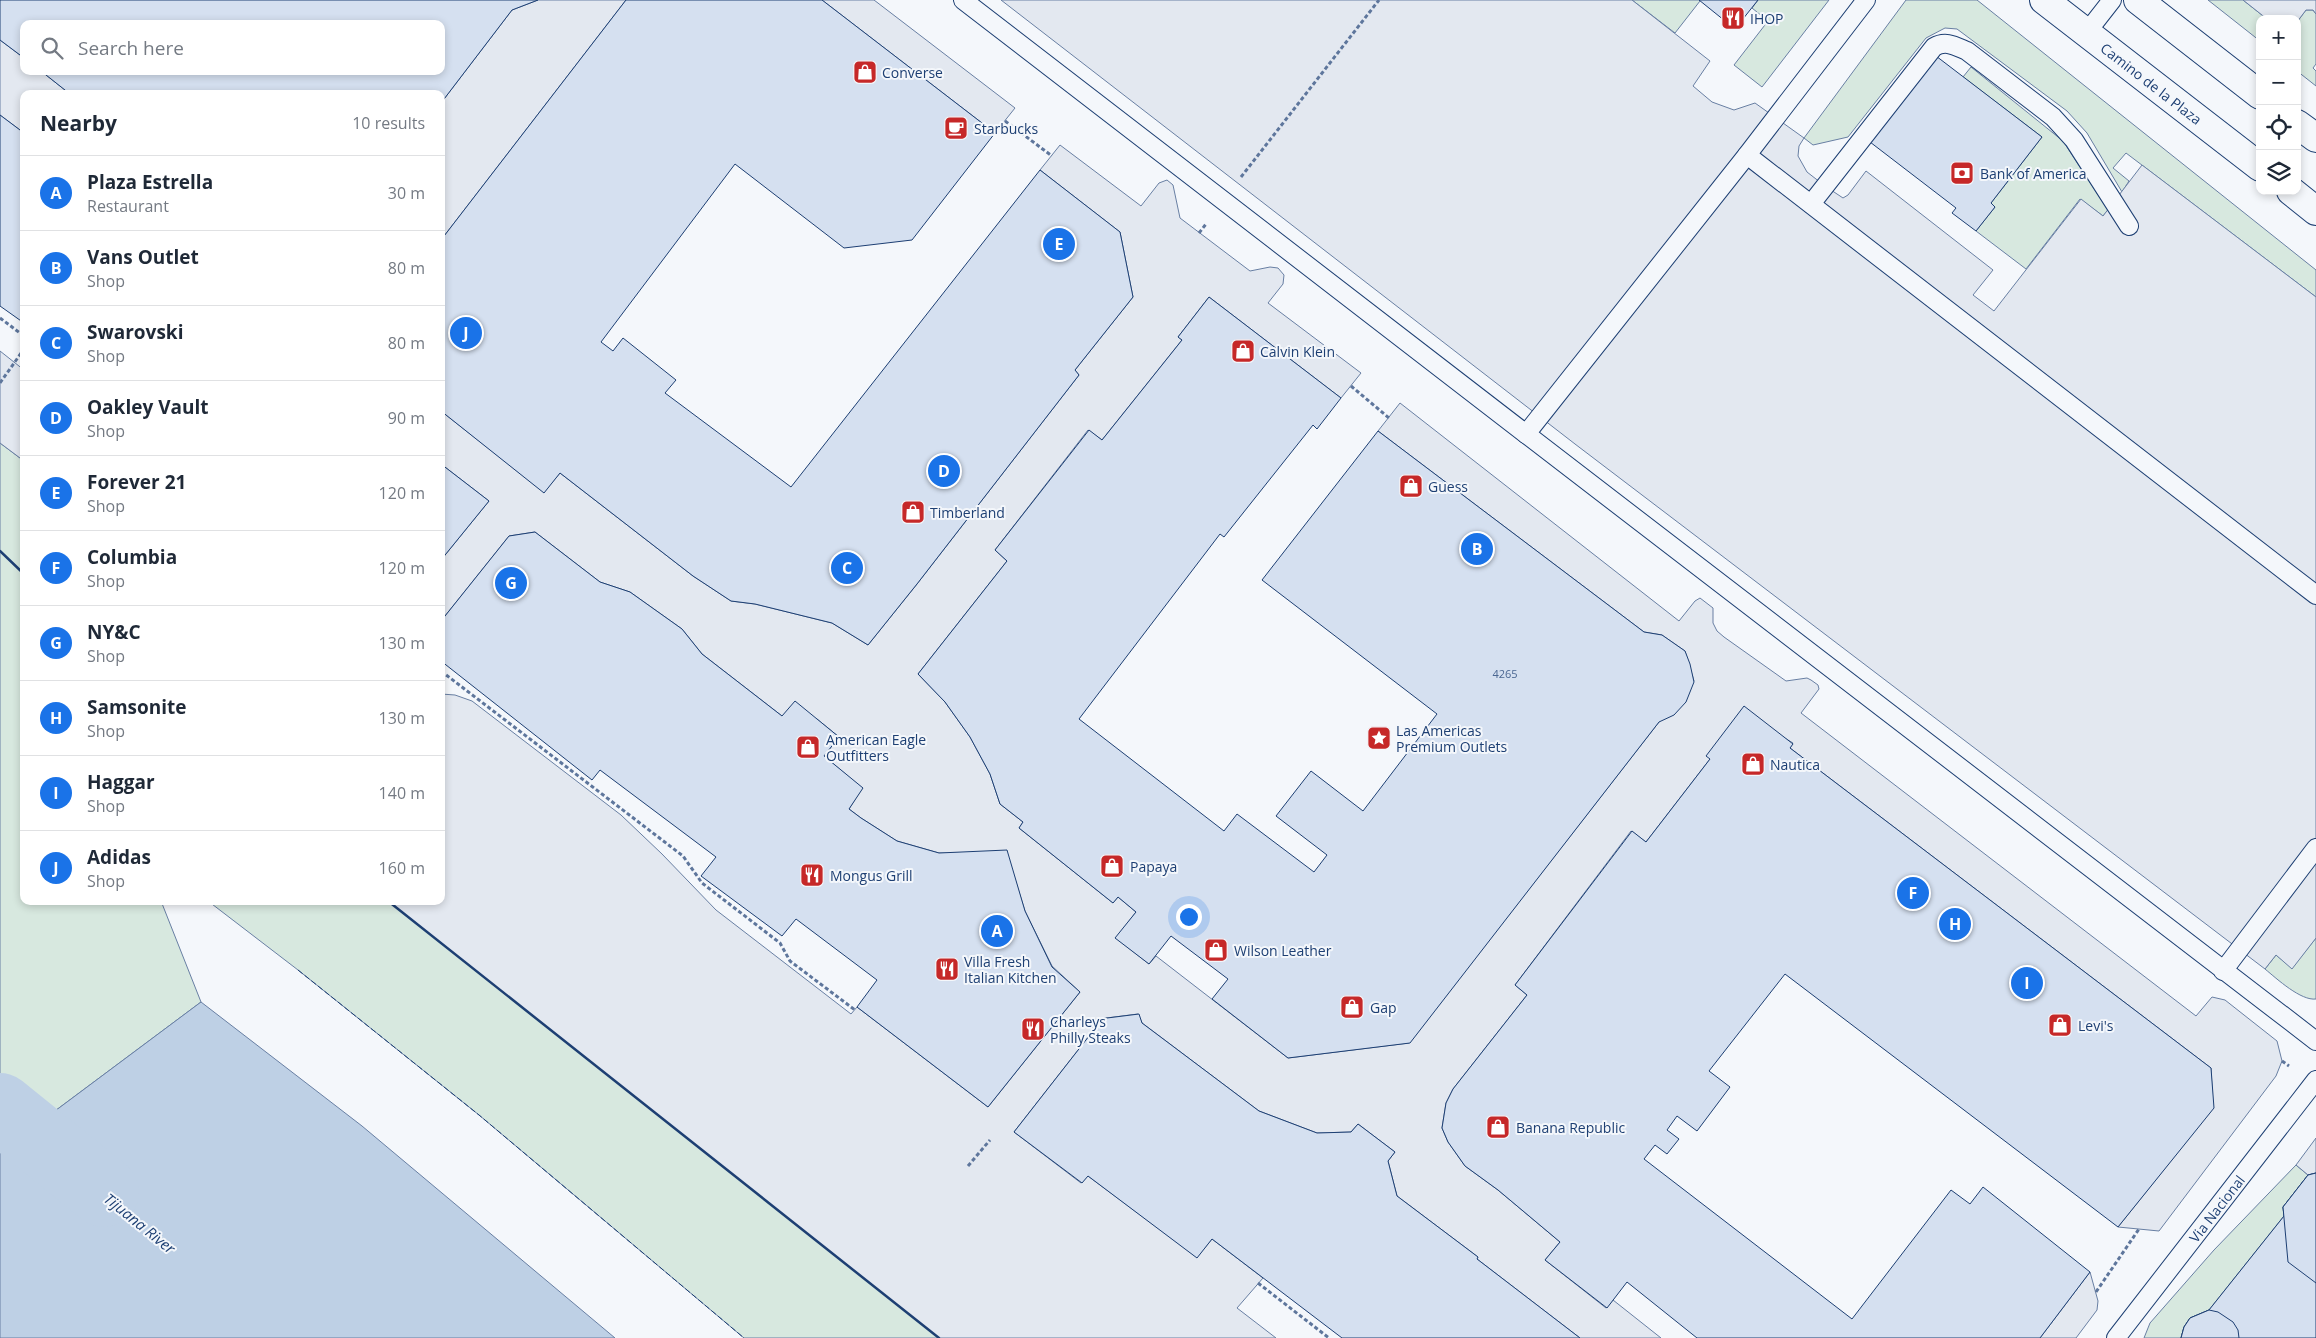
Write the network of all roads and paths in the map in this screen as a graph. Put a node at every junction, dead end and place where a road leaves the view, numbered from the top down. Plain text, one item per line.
1 (963, 0) edge
2 (1379, 0) edge
3 (1866, 0) edge
4 (2044, 0) edge
5 (2112, 0) edge
6 (2138, 0) edge
7 (2087, 32) junction
8 (2256, 92) edge
9 (1005, 121) dead end
10 (2301, 127) edge
11 (2316, 138) edge
12 (1748, 155) junction
13 (1052, 156) dead end
14 (2256, 164) edge
15 (2296, 195) edge
16 (1223, 201) junction
17 (1811, 204) junction
18 (2316, 212) edge
19 (2129, 226) dead end
20 (1199, 233) dead end
21 (0, 318) edge
22 (20, 333) edge
23 (20, 355) edge
24 (0, 383) edge
25 (1351, 386) dead end
26 (1389, 418) dead end
27 (1526, 434) junction
28 (2316, 595) edge
29 (445, 674) edge
30 (2316, 848) edge
31 (2223, 971) junction
32 (854, 1010) dead end
33 (2316, 1041) edge
34 (2316, 1080) edge
35 (990, 1140) dead end
36 (968, 1166) dead end
37 (2139, 1229) dead end
38 (1258, 1283) dead end
39 (2096, 1292) dead end
40 (1329, 1338) edge
41 (2116, 1338) edge

1 - 16 lane
2 - 16 path
3 - 12 lane
4 - 7 main road, Camino de la Plaza
5 - 7 lane
6 - 8 main road
7 - 14 main road, Camino de la Plaza
9 - 13 path
10 - 11 main road
12 - 17 lane
12 - 27 lane
15 - 18 main road
16 - 20 path
16 - 27 lane
17 - 19 lane
17 - 28 lane
21 - 22 path
23 - 24 path
25 - 26 path
27 - 31 lane
29 - 32 path
30 - 31 lane
31 - 33 lane
34 - 41 lane, Via Nacional
35 - 36 path
37 - 39 path
38 - 40 path

